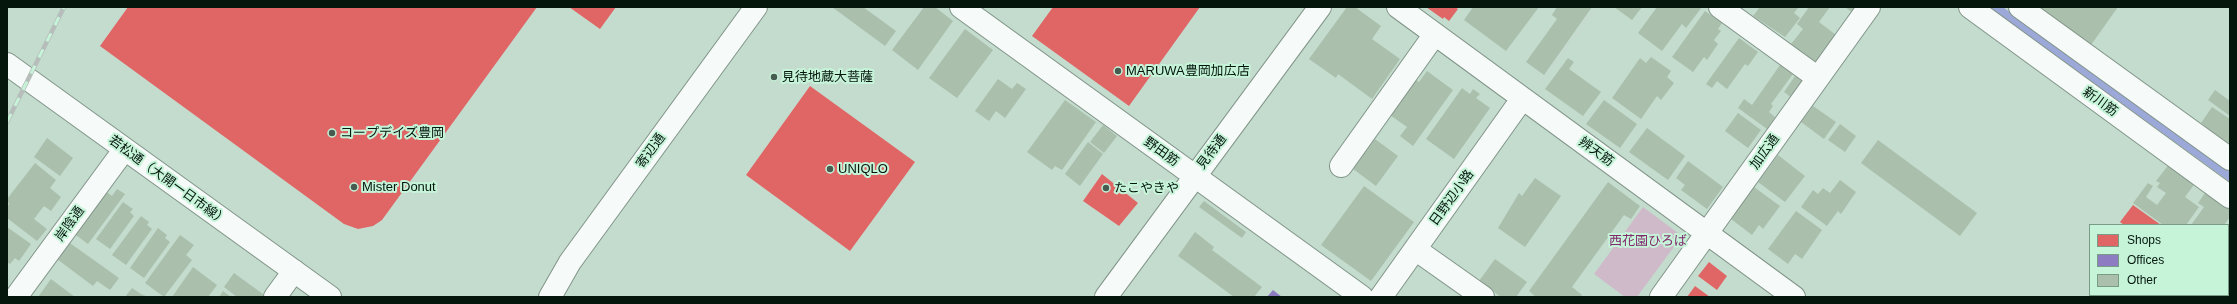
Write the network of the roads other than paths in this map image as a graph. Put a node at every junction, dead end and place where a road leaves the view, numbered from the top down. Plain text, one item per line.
1 (756, 7) edge
2 (961, 7) edge
3 (1320, 7) edge
4 (1398, 7) edge
5 (1720, 7) edge
6 (1869, 7) edge
7 (1970, 7) edge
8 (2020, 7) edge
9 (1435, 34) junction
10 (7, 64) edge
11 (1818, 78) junction
12 (1525, 100) junction
13 (124, 150) junction
14 (2230, 159) edge
15 (1341, 166) dead end
16 (1194, 176) junction
17 (2230, 197) edge
18 (1706, 234) junction
19 (1415, 248) junction
20 (294, 271) junction
21 (16, 297) edge
22 (275, 297) edge
23 (330, 297) edge
24 (550, 297) edge
25 (1106, 297) edge
26 (1362, 297) edge
27 (1380, 297) edge
28 (1483, 297) edge
29 (1661, 297) edge
30 (1794, 297) edge

1 - 24 street, 寄辺通
2 - 16 street, 野田筋
3 - 16 street, 見待通
4 - 9 street, 辨天筋
5 - 11 street
6 - 11 street, 加広通
7 - 17 street, 新川筋
8 - 14 street
9 - 12 street, 辨天筋
9 - 15 street
10 - 13 street, 若松通（大開一日市線）
11 - 18 street, 加広通
12 - 18 street, 辨天筋
12 - 19 street, 日野辺小路
13 - 20 street, 若松通（大開一日市線）
13 - 21 street, 岸陰通
16 - 25 street, 見待通
16 - 26 street, 野田筋
18 - 29 street, 加広通
18 - 30 street, 辨天筋
19 - 27 street, 日野辺小路
19 - 28 street
20 - 22 street
20 - 23 street, 若松通（大開一日市線）

